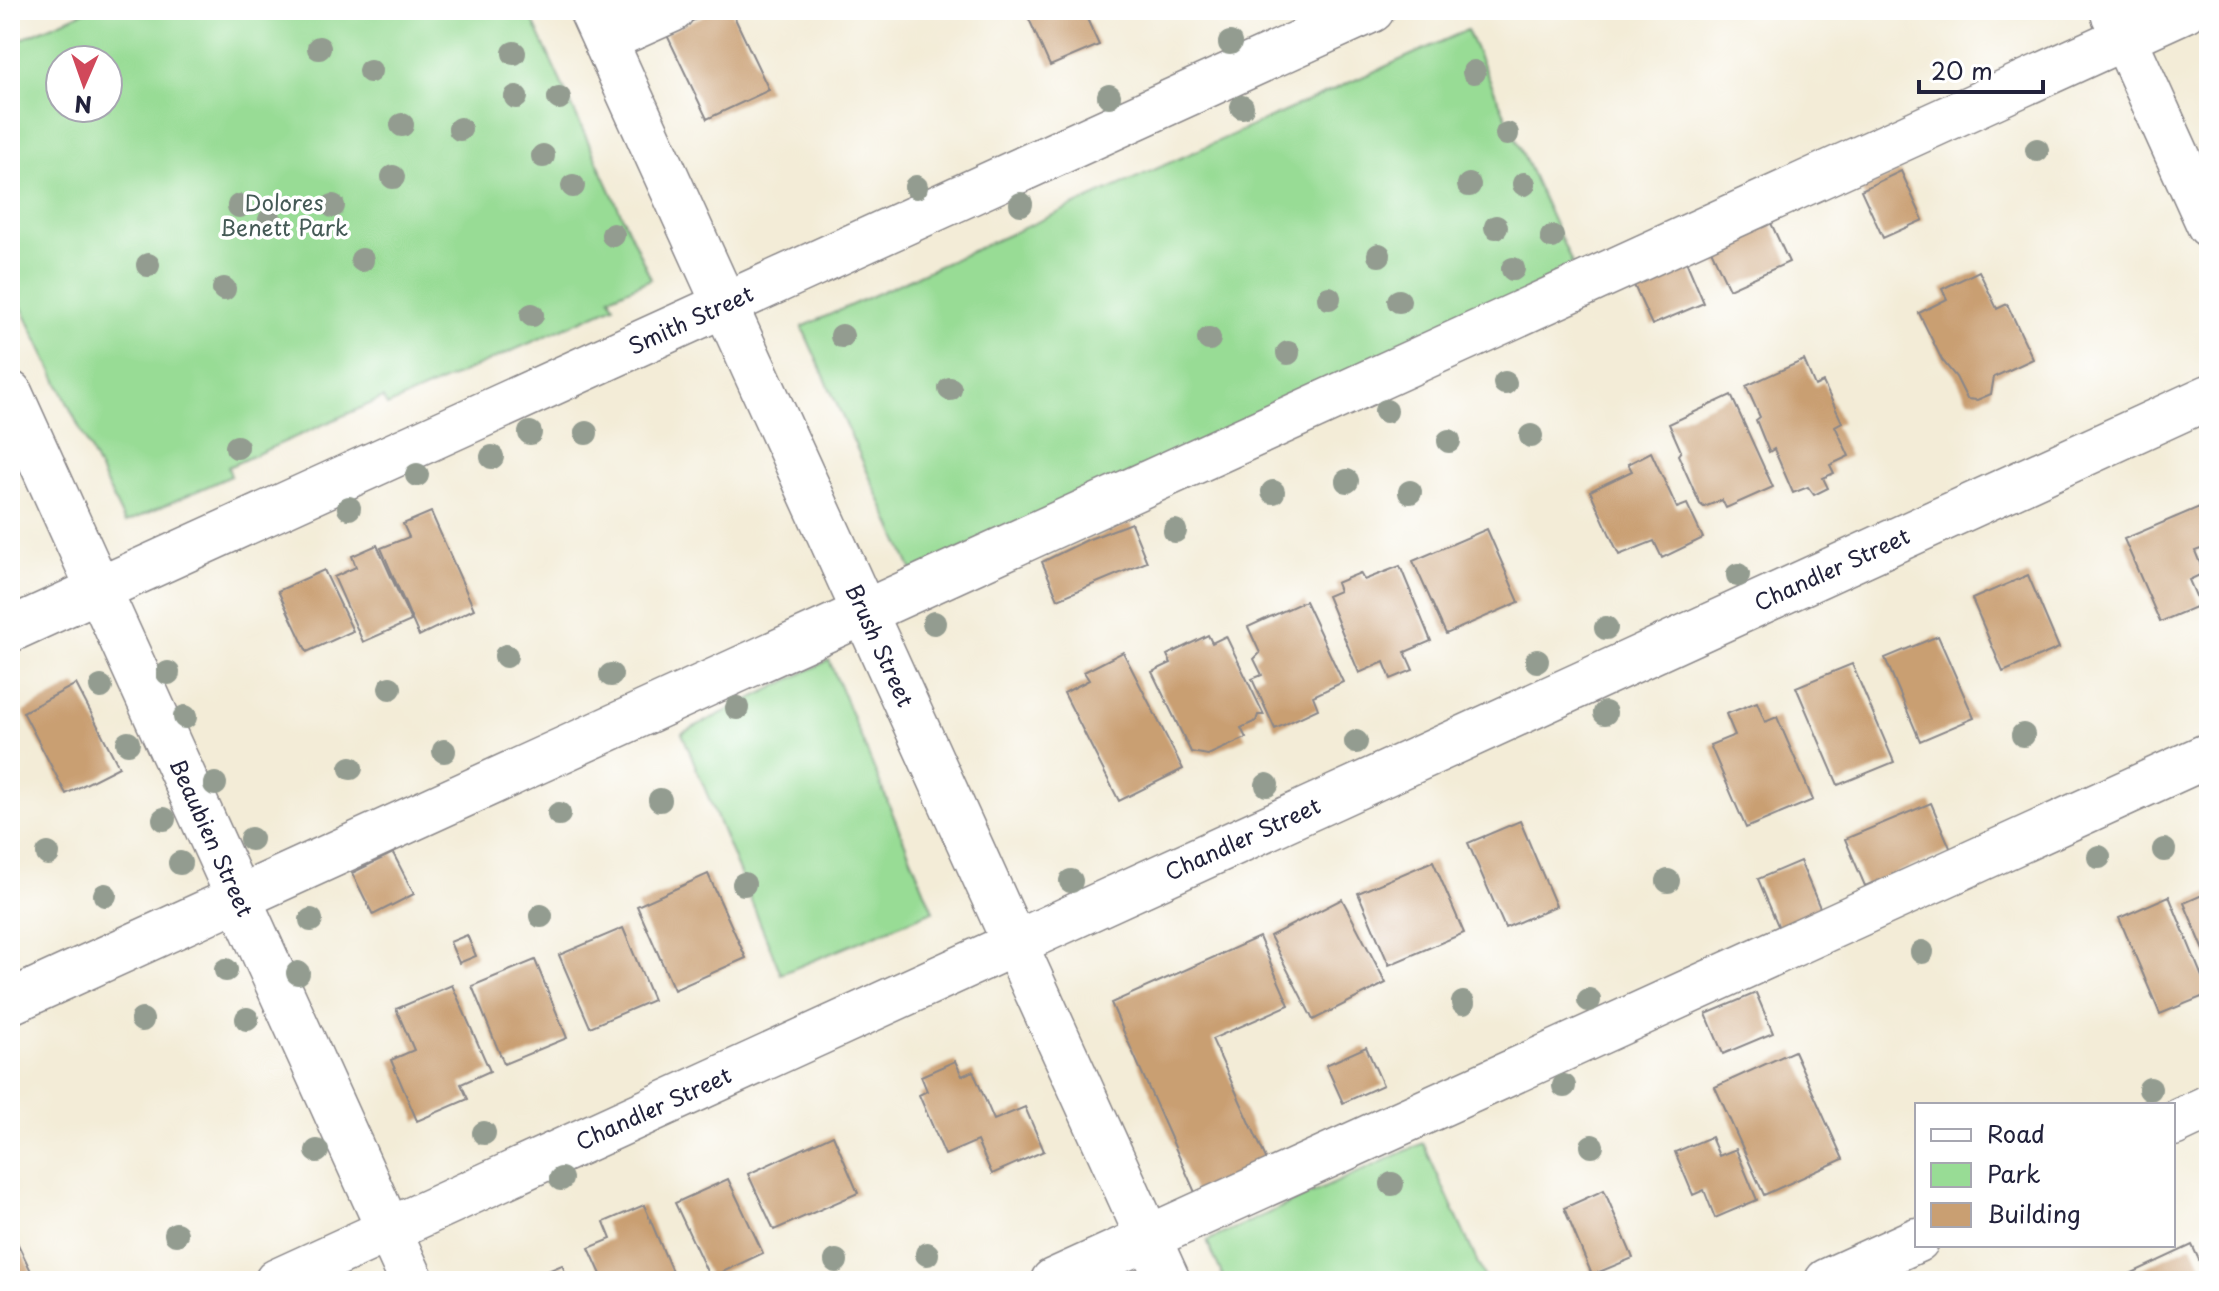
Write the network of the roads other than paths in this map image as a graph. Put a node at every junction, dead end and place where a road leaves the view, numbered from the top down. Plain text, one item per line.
1 (672, 10) edge
2 (1372, 10) edge
3 (2185, 10) edge
4 (2118, 24) edge
5 (598, 25) edge
6 (2209, 225) edge
7 (724, 305) junction
8 (10, 393) edge
9 (2209, 397) edge
10 (99, 590) junction
11 (864, 613) junction
12 (10, 630) edge
13 (2209, 755) edge
14 (238, 898) junction
15 (1014, 943) junction
16 (10, 1002) edge
17 (2209, 1107) edge
18 (2175, 1123) edge
19 (389, 1230) junction
20 (1148, 1238) junction
21 (1915, 1241) edge
22 (277, 1281) edge
23 (412, 1281) edge
24 (1053, 1281) edge
25 (1168, 1281) edge
26 (1827, 1281) edge

1 - 5 street
2 - 7 street, Smith Street
3 - 4 street
4 - 6 street
4 - 11 street
5 - 7 street, Brush Street
7 - 10 street, Smith Street
7 - 11 street, Brush Street
8 - 10 street, Beaubien Street
9 - 15 street, Chandler Street
10 - 12 street, Smith Street
10 - 14 street, Beaubien Street
11 - 14 street
11 - 15 street, Brush Street
13 - 20 street
14 - 16 street
14 - 19 street, Beaubien Street
15 - 19 street, Chandler Street
15 - 20 street, Brush Street
17 - 18 street
19 - 22 street, Chandler Street
19 - 23 street, Beaubien Street
20 - 24 street
20 - 25 street, Brush Street
21 - 26 street

